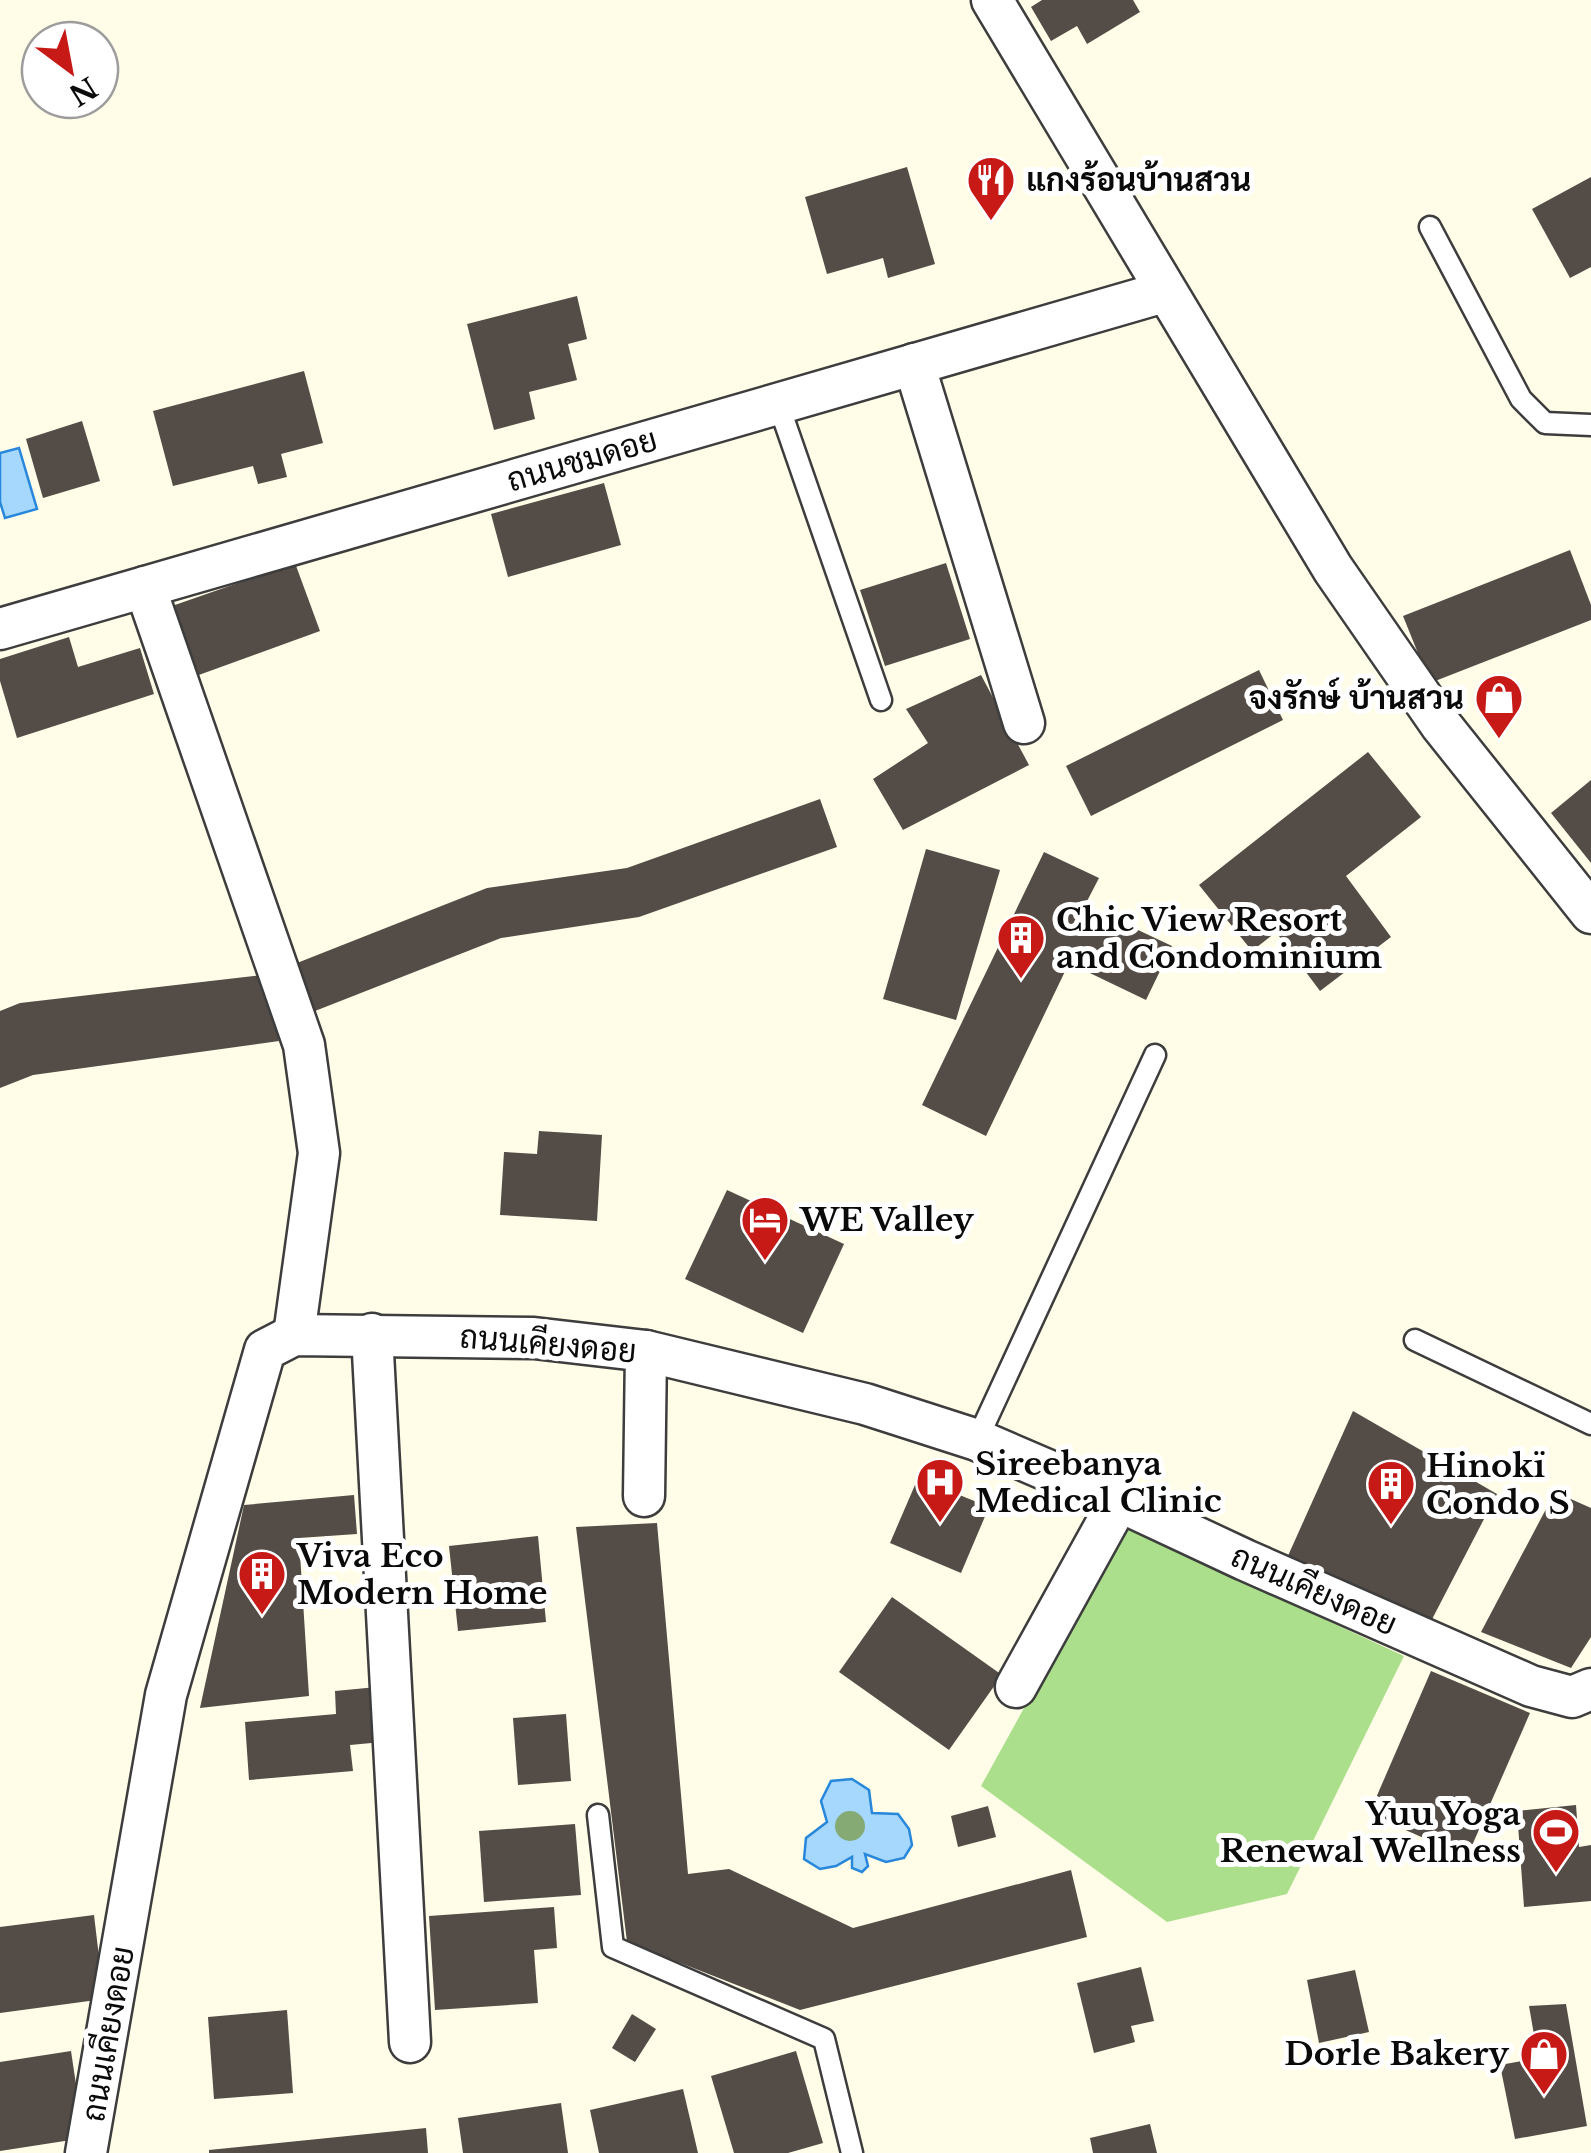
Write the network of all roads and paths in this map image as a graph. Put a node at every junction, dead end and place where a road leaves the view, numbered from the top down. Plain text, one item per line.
1 (992, 0) edge
2 (1430, 227) dead end
3 (1164, 292) junction
4 (914, 364) junction
5 (778, 404) junction
6 (1591, 425) edge
7 (145, 587) junction
8 (0, 629) edge
9 (881, 700) dead end
10 (1024, 723) dead end
11 (1591, 913) edge
12 (1154, 1055) dead end
13 (372, 1334) junction
14 (294, 1335) junction
15 (1415, 1340) dead end
16 (646, 1351) junction
17 (1591, 1424) edge
18 (977, 1440) junction
19 (644, 1496) dead end
20 (1119, 1500) junction
21 (1016, 1687) dead end
22 (1591, 1689) edge
23 (598, 1815) dead end
24 (410, 2042) dead end
25 (86, 2153) edge
26 (852, 2153) edge

1 - 3 street
2 - 6 lane
3 - 4 street, ถนนชมดอย
3 - 11 street
4 - 5 street, ถนนชมดอย
4 - 10 street
5 - 7 street, ถนนชมดอย
5 - 9 lane
7 - 8 street, ถนนชมดอย
7 - 14 street
12 - 18 lane
13 - 14 street, ถนนเคียงดอย
13 - 16 street, ถนนเคียงดอย
13 - 24 street
14 - 25 street, ถนนเคียงดอย
15 - 17 lane
16 - 18 street, ถนนเคียงดอย
16 - 19 street
18 - 20 street, ถนนเคียงดอย
20 - 21 street
20 - 22 street, ถนนเคียงดอย
23 - 26 lane

